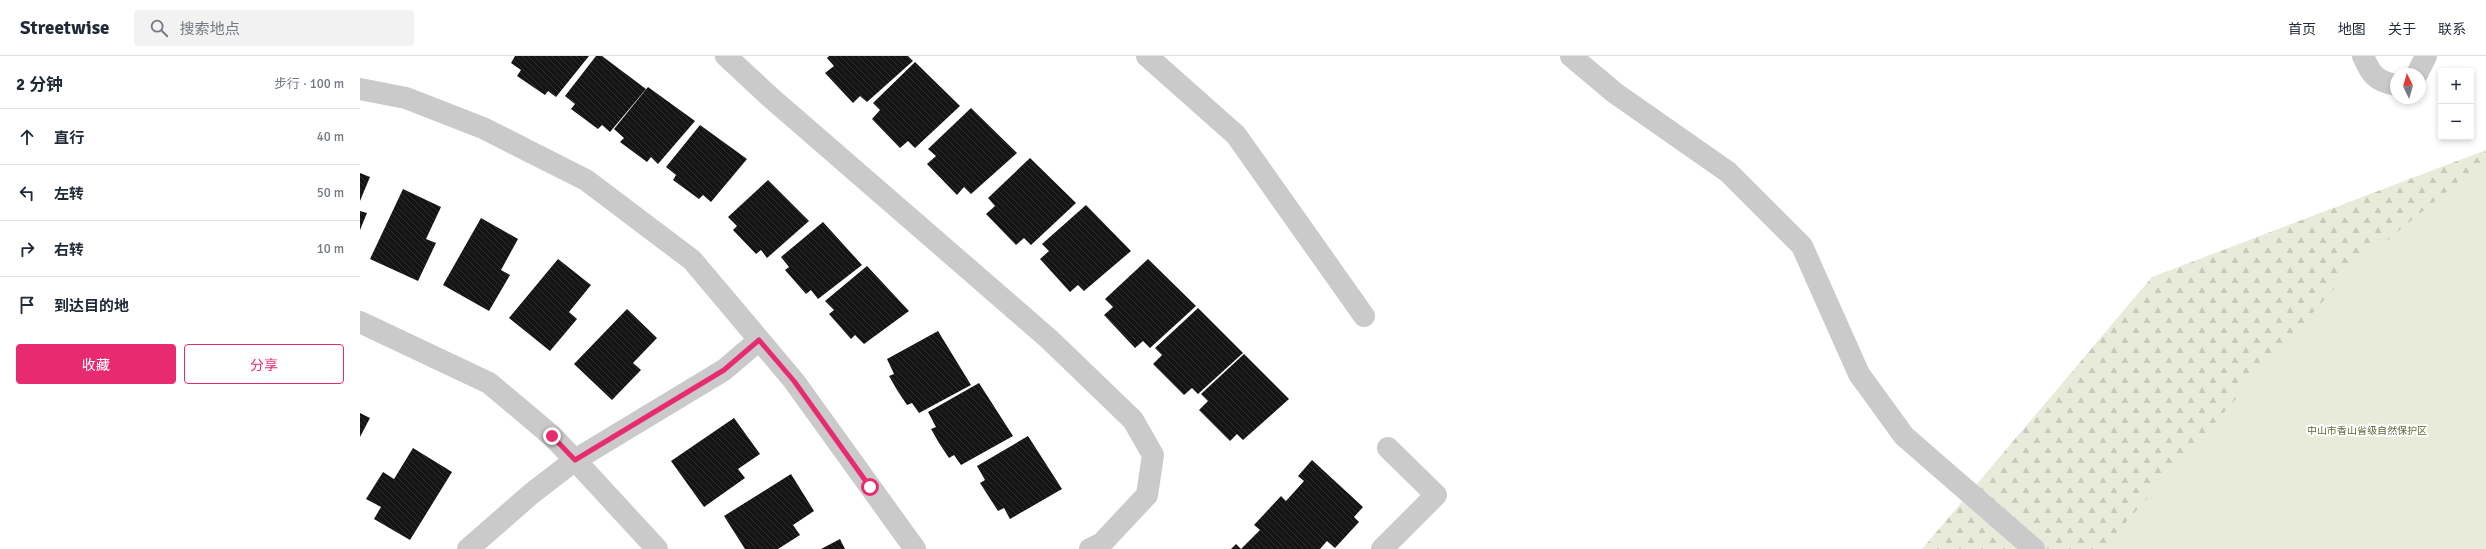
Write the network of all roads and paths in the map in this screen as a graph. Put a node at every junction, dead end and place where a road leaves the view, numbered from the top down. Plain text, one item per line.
1 (726, 56) edge
2 (1147, 56) edge
3 (1571, 56) edge
4 (2363, 56) edge
5 (2426, 56) edge
6 (2420, 68) edge
7 (2390, 84) edge
8 (360, 89) edge
9 (1364, 316) dead end
10 (360, 322) edge
11 (759, 340) junction
12 (1388, 448) dead end
13 (575, 460) junction
14 (468, 549) edge
15 (657, 549) edge
16 (915, 549) edge
17 (1090, 549) edge
18 (1382, 549) edge
19 (2034, 549) edge

1 - 17 street
2 - 9 street
3 - 19 street
4 - 7 street
5 - 6 street
8 - 11 street
10 - 13 street
11 - 13 street
11 - 16 street
12 - 18 street
13 - 14 street
13 - 15 street

